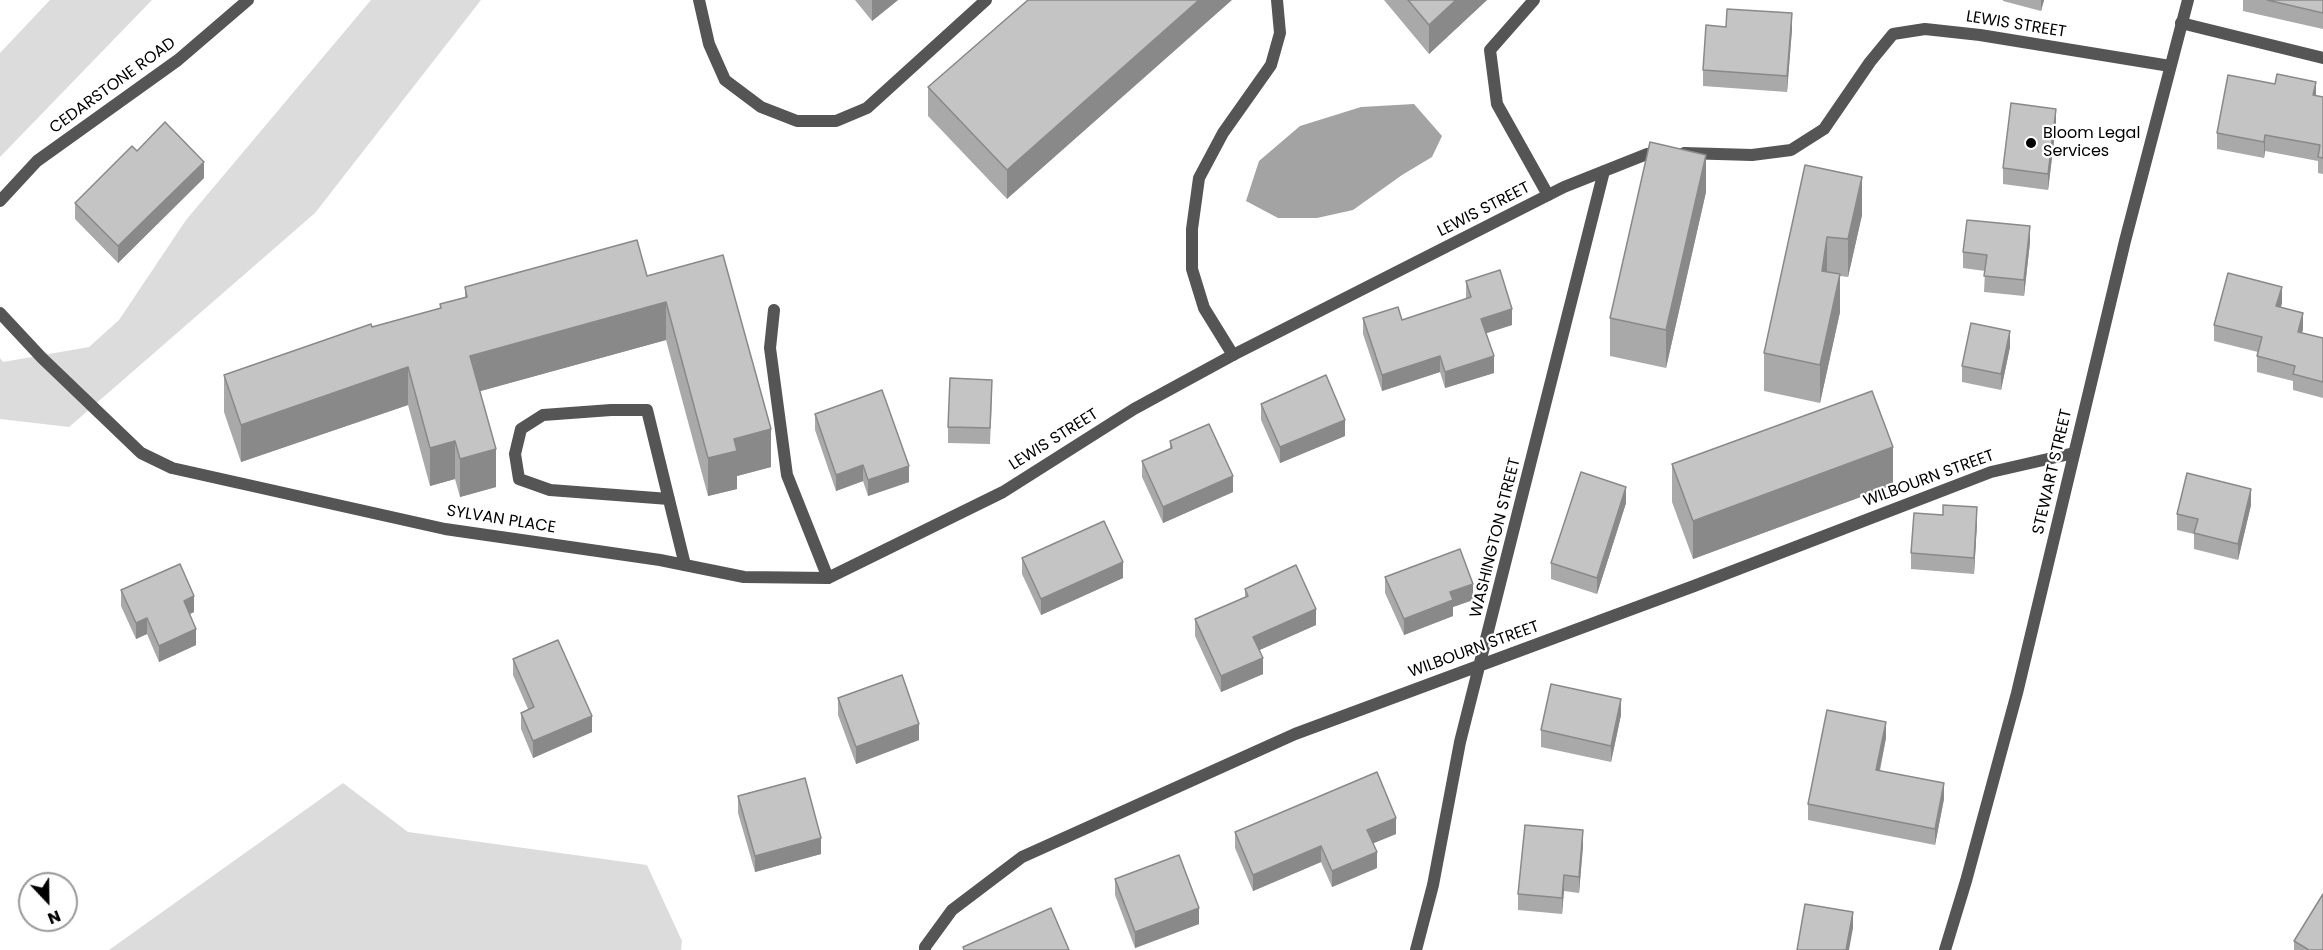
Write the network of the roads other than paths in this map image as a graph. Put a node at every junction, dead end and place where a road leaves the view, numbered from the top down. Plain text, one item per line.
1 (248, 0) edge
2 (699, 0) edge
3 (986, 0) edge
4 (1277, 0) edge
5 (1534, 0) edge
6 (2188, 0) edge
7 (2181, 23) junction
8 (2323, 58) edge
9 (2170, 66) junction
10 (1604, 171) junction
11 (1548, 195) junction
12 (0, 201) edge
13 (774, 310) dead end
14 (0, 313) edge
15 (1233, 355) junction
16 (2074, 453) junction
17 (669, 499) junction
18 (685, 565) junction
19 (828, 578) junction
20 (1481, 665) junction
21 (925, 950) edge
22 (1416, 950) edge
23 (1945, 950) edge

1 - 12 street, CEDARSTONE ROAD
2 - 3 street
4 - 15 street
5 - 11 street
6 - 7 street, STEWART STREET
7 - 8 street
7 - 9 street, STEWART STREET
9 - 10 street, LEWIS STREET
9 - 16 street, STEWART STREET
10 - 11 street, LEWIS STREET
10 - 20 street, WASHINGTON STREET
11 - 15 street, LEWIS STREET
13 - 19 street
14 - 18 street, SYLVAN PLACE
15 - 19 street, LEWIS STREET
16 - 20 street, WILBOURN STREET
16 - 23 street, STEWART STREET
17 - 17 street
17 - 18 street
18 - 19 street, SYLVAN PLACE
20 - 21 street, WILBOURN STREET
20 - 22 street, WASHINGTON STREET

